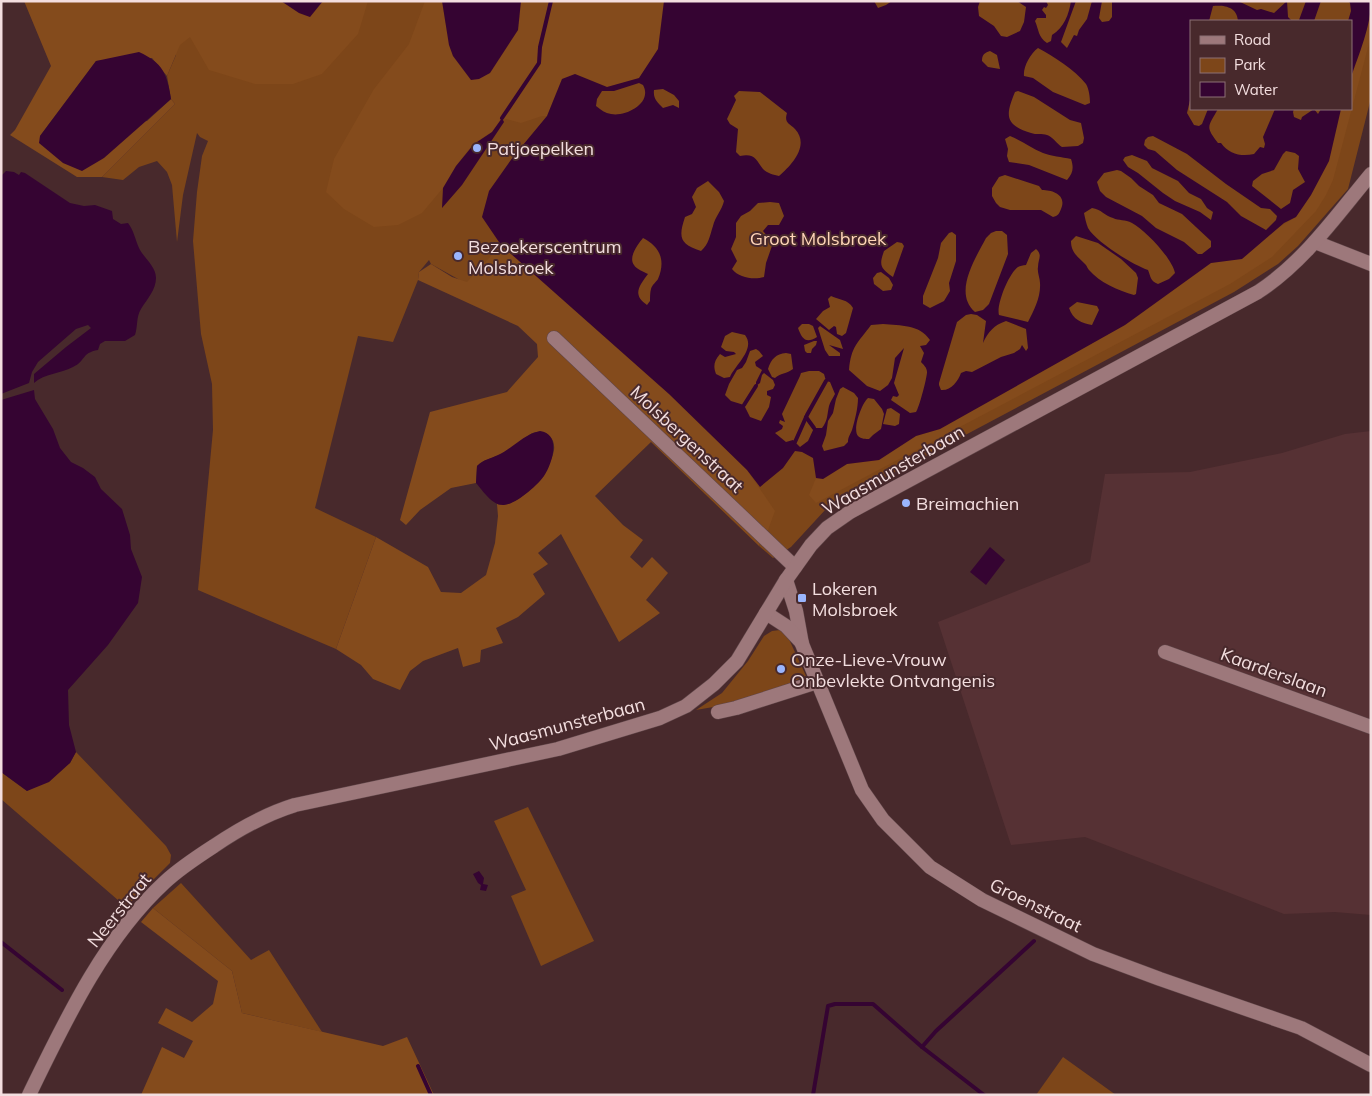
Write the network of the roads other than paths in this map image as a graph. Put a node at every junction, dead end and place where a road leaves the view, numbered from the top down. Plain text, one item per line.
1 (1371, 174) edge
2 (1315, 242) junction
3 (1371, 264) edge
4 (554, 338) dead end
5 (795, 567) junction
6 (786, 580) junction
7 (766, 613) junction
8 (802, 644) junction
9 (1165, 652) dead end
10 (817, 682) junction
11 (718, 712) dead end
12 (1371, 727) edge
13 (294, 805) joint
14 (1371, 1065) edge
15 (29, 1095) edge

1 - 2 street, Waasmunsterbaan
2 - 3 street
2 - 5 street, Waasmunsterbaan
4 - 5 street, Molsbergenstraat
5 - 6 street, Waasmunsterbaan
6 - 7 street, Waasmunsterbaan
6 - 8 street, Groenstraat
7 - 8 street, Groenstraat
7 - 13 street, Waasmunsterbaan
8 - 10 street, Groenstraat
9 - 12 street, Kaarderslaan
10 - 11 street
10 - 14 street, Groenstraat
13 - 15 street, Neerstraat

